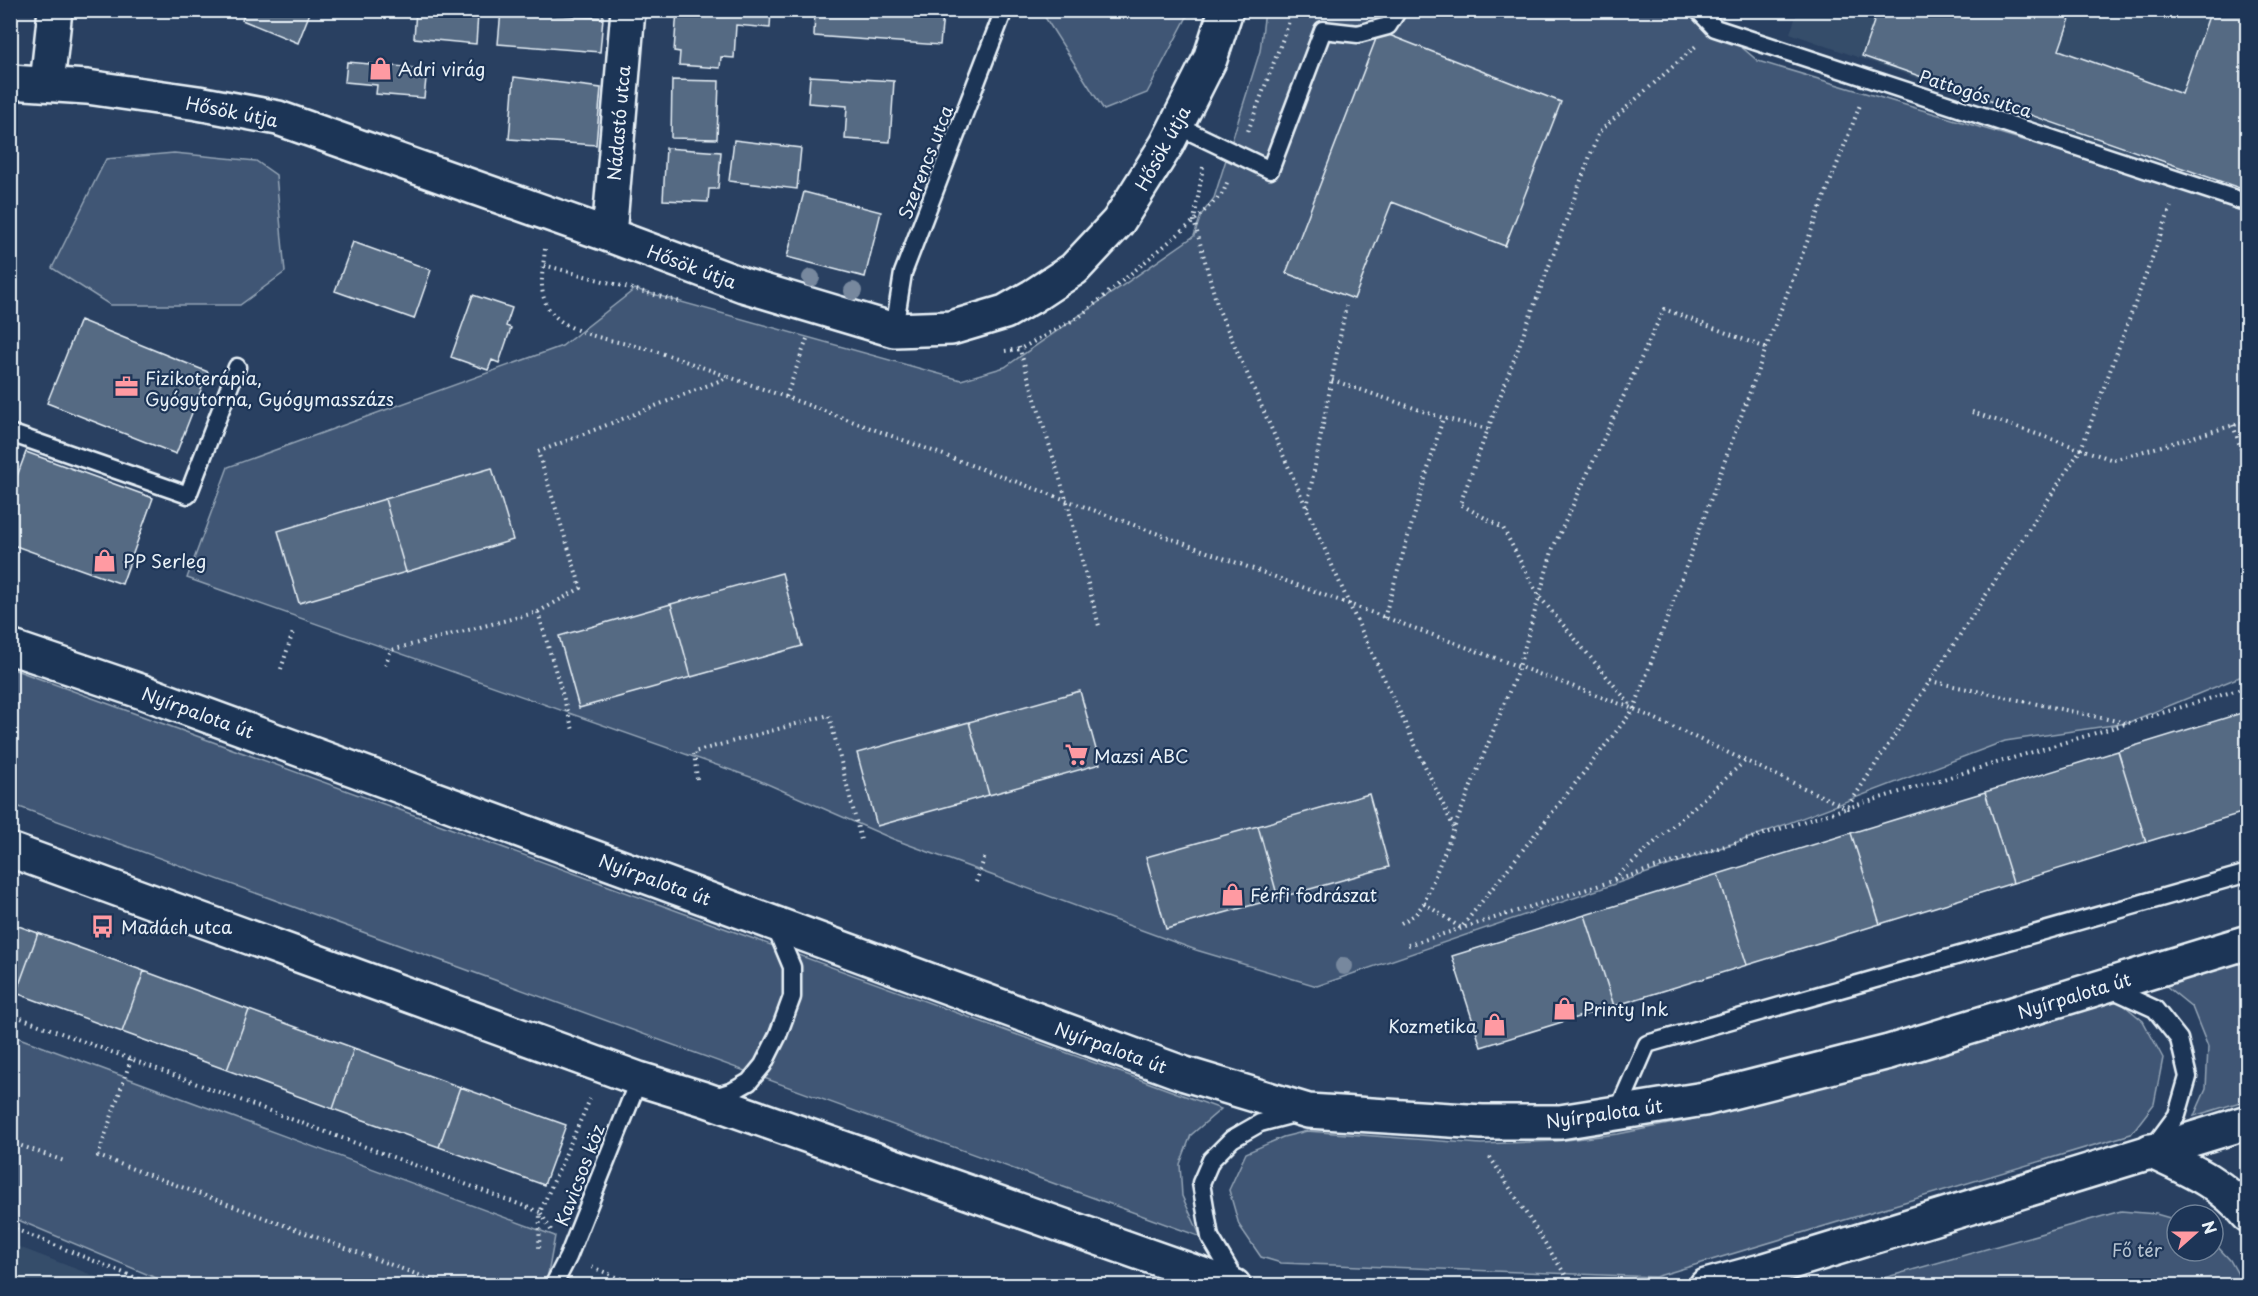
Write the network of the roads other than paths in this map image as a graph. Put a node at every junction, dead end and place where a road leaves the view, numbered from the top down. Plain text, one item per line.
1 (55, 10) edge
2 (628, 10) edge
3 (1004, 10) edge
4 (1226, 10) edge
5 (1398, 10) edge
6 (1698, 10) edge
7 (10, 82) edge
8 (47, 84) junction
9 (1172, 135) junction
10 (2247, 203) edge
11 (609, 235) junction
12 (894, 330) junction
13 (237, 367) dead end
14 (10, 433) edge
15 (10, 646) edge
16 (10, 850) edge
17 (2247, 873) edge
18 (774, 923) junction
19 (2247, 942) edge
20 (2104, 986) junction
21 (639, 1079) junction
22 (704, 1099) junction
23 (1308, 1111) junction
24 (1617, 1113) junction
25 (2247, 1122) edge
26 (2150, 1151) junction
27 (2247, 1215) edge
28 (553, 1286) edge
29 (1234, 1286) edge
30 (1239, 1286) edge
31 (1706, 1286) edge

1 - 8 main road
2 - 11 main road, Nádastó utca
3 - 12 lane, Szerencs utca
4 - 9 main road, Hősök útja
5 - 9 lane
6 - 10 lane, Pattogós utca
7 - 8 main road, Hősök útja
8 - 11 main road, Hősök útja
9 - 12 main road, Hősök útja
11 - 12 main road, Hősök útja
13 - 14 lane
15 - 18 main road, Nyírpalota út
16 - 21 main road
17 - 24 lane
18 - 22 lane
18 - 23 main road, Nyírpalota út
19 - 20 main road, Nyírpalota út
20 - 24 main road, Nyírpalota út
20 - 26 lane
21 - 22 main road
21 - 28 lane, Kavicsos köz
22 - 29 main road
23 - 24 main road, Nyírpalota út
23 - 30 lane
25 - 26 main road
26 - 27 main road
26 - 31 main road

